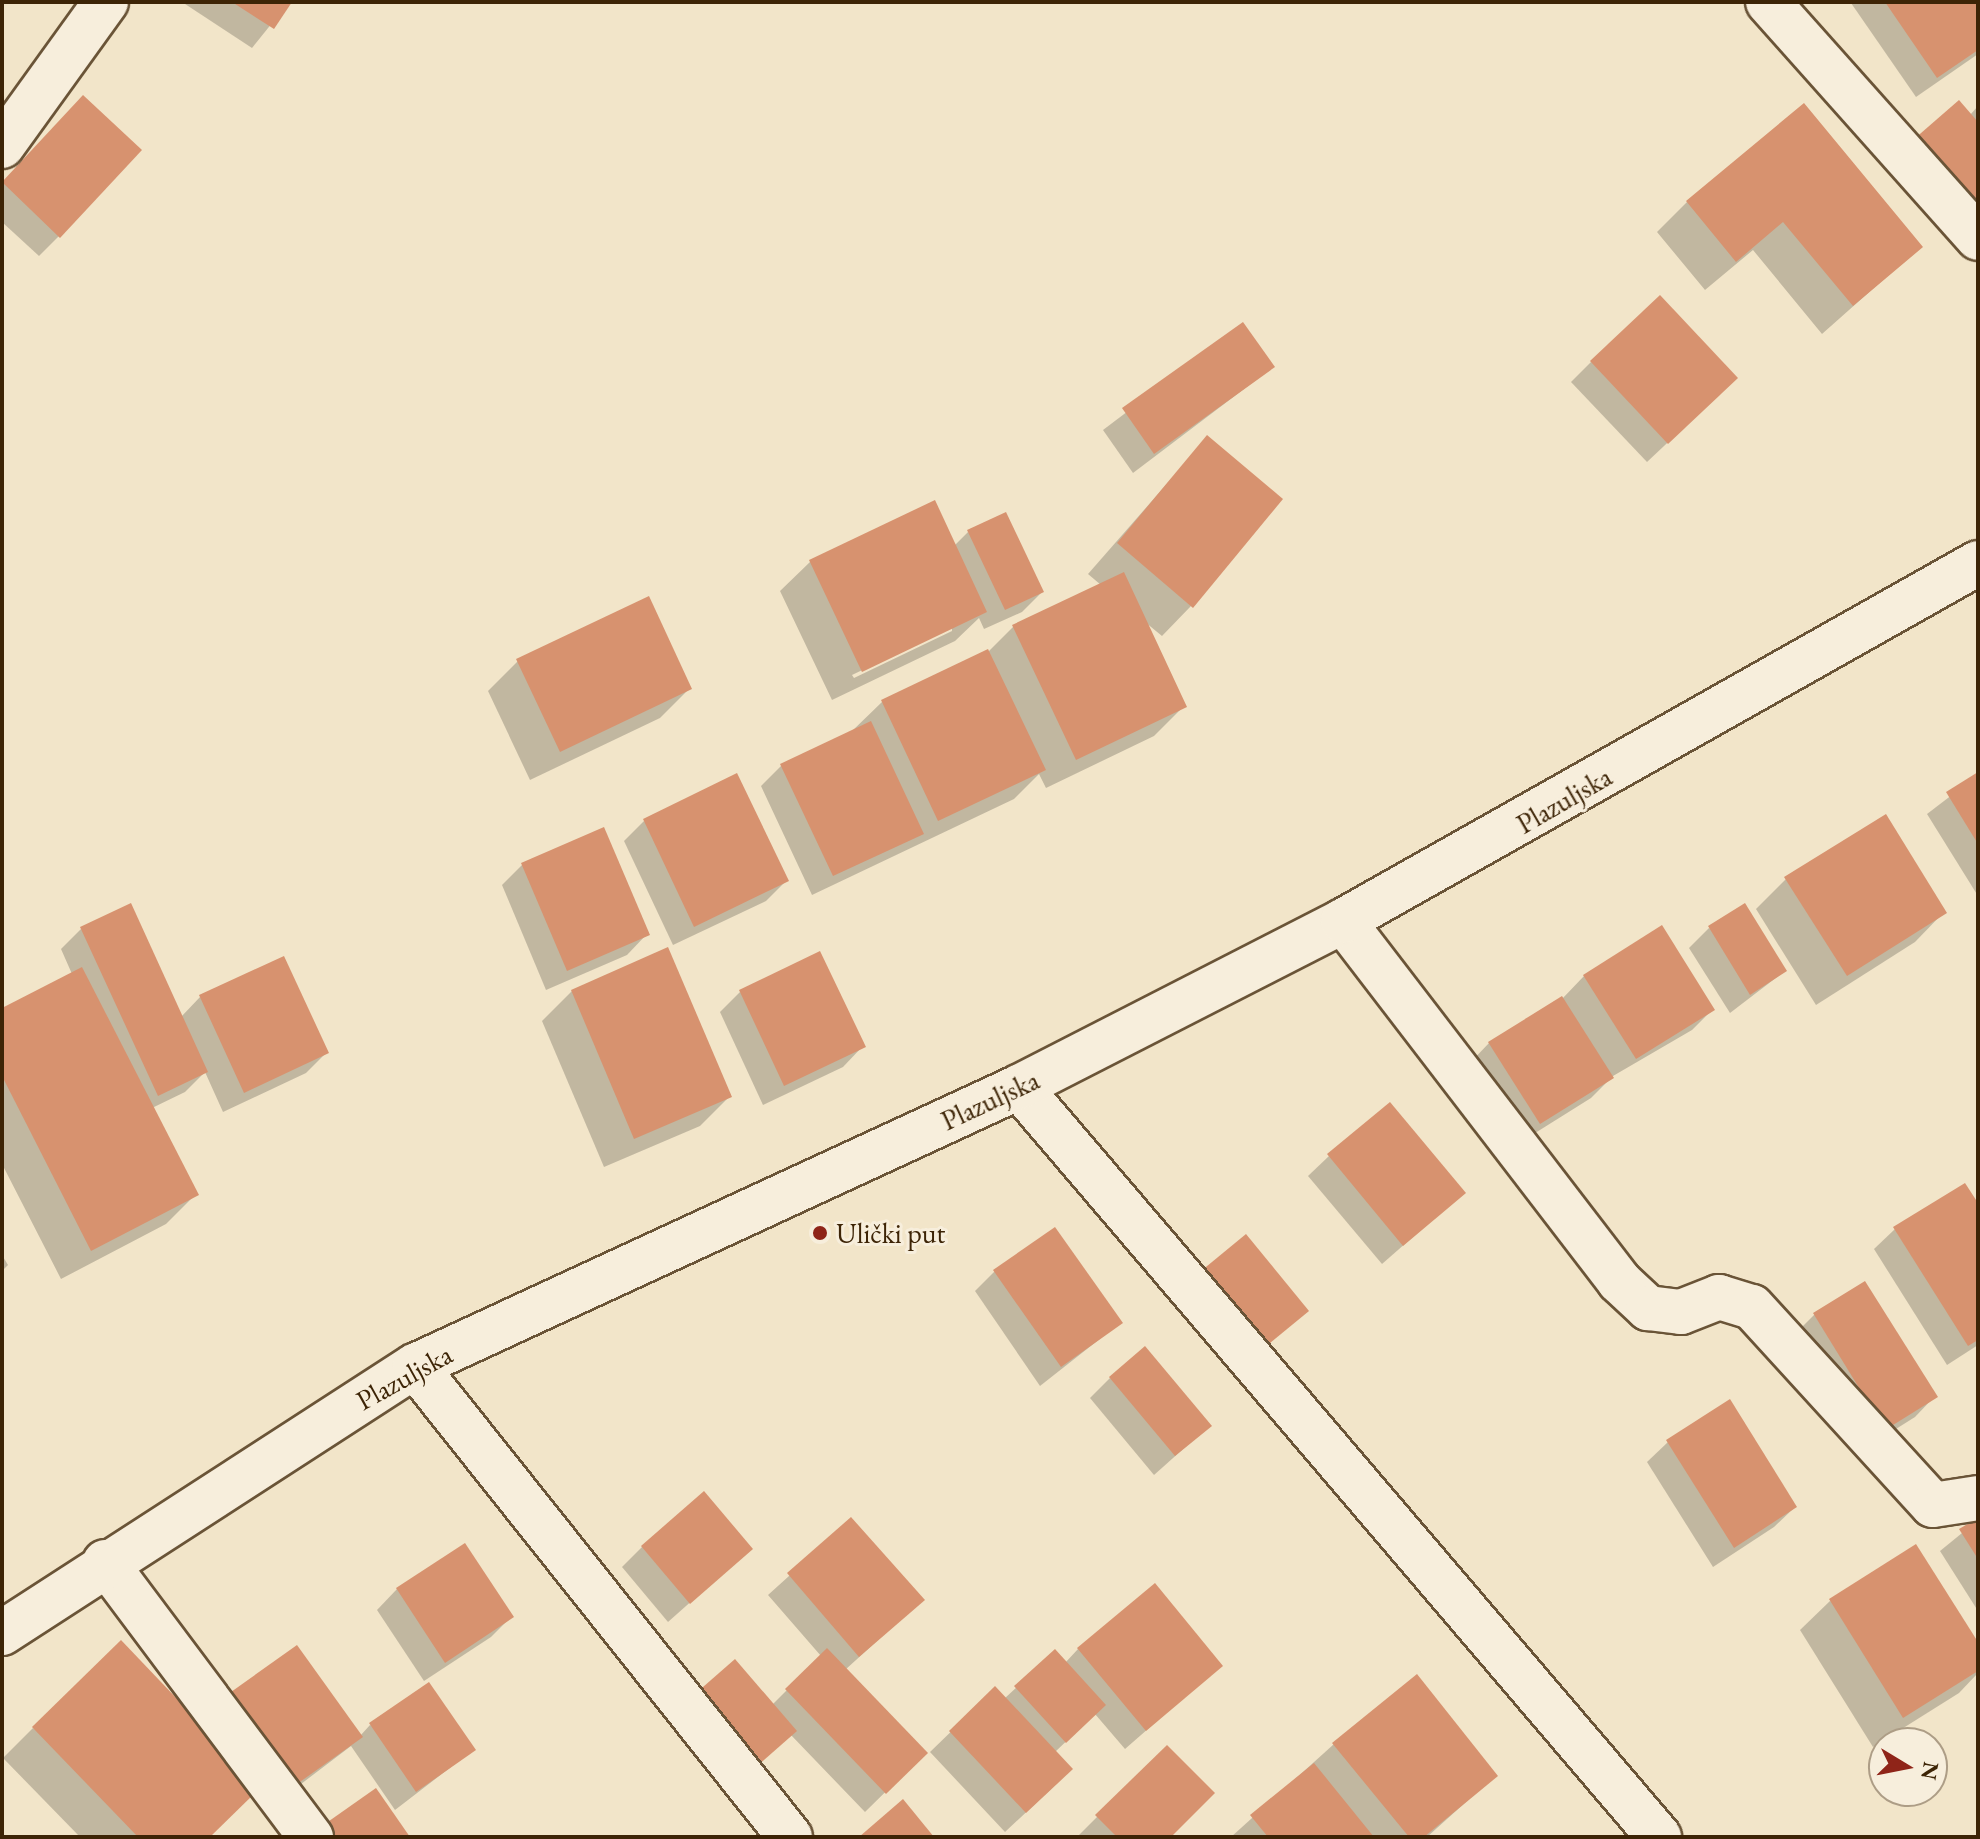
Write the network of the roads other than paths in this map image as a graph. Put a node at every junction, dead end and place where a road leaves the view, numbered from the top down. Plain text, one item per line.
1 (106, 2) edge
2 (1768, 2) edge
3 (2, 146) edge
4 (1978, 238) edge
5 (1978, 563) edge
6 (1343, 921) junction
7 (1019, 1087) junction
8 (415, 1366) junction
9 (1978, 1498) edge
10 (105, 1562) junction
11 (2, 1633) edge
12 (311, 1837) edge
13 (790, 1837) edge
14 (1659, 1837) edge

1 - 3 street
2 - 4 street
5 - 6 street, Plazuljska
6 - 7 street, Plazuljska
6 - 9 street
7 - 8 street, Plazuljska
7 - 14 street
8 - 10 street, Plazuljska
8 - 13 street
10 - 11 street, Plazuljska
10 - 12 street

